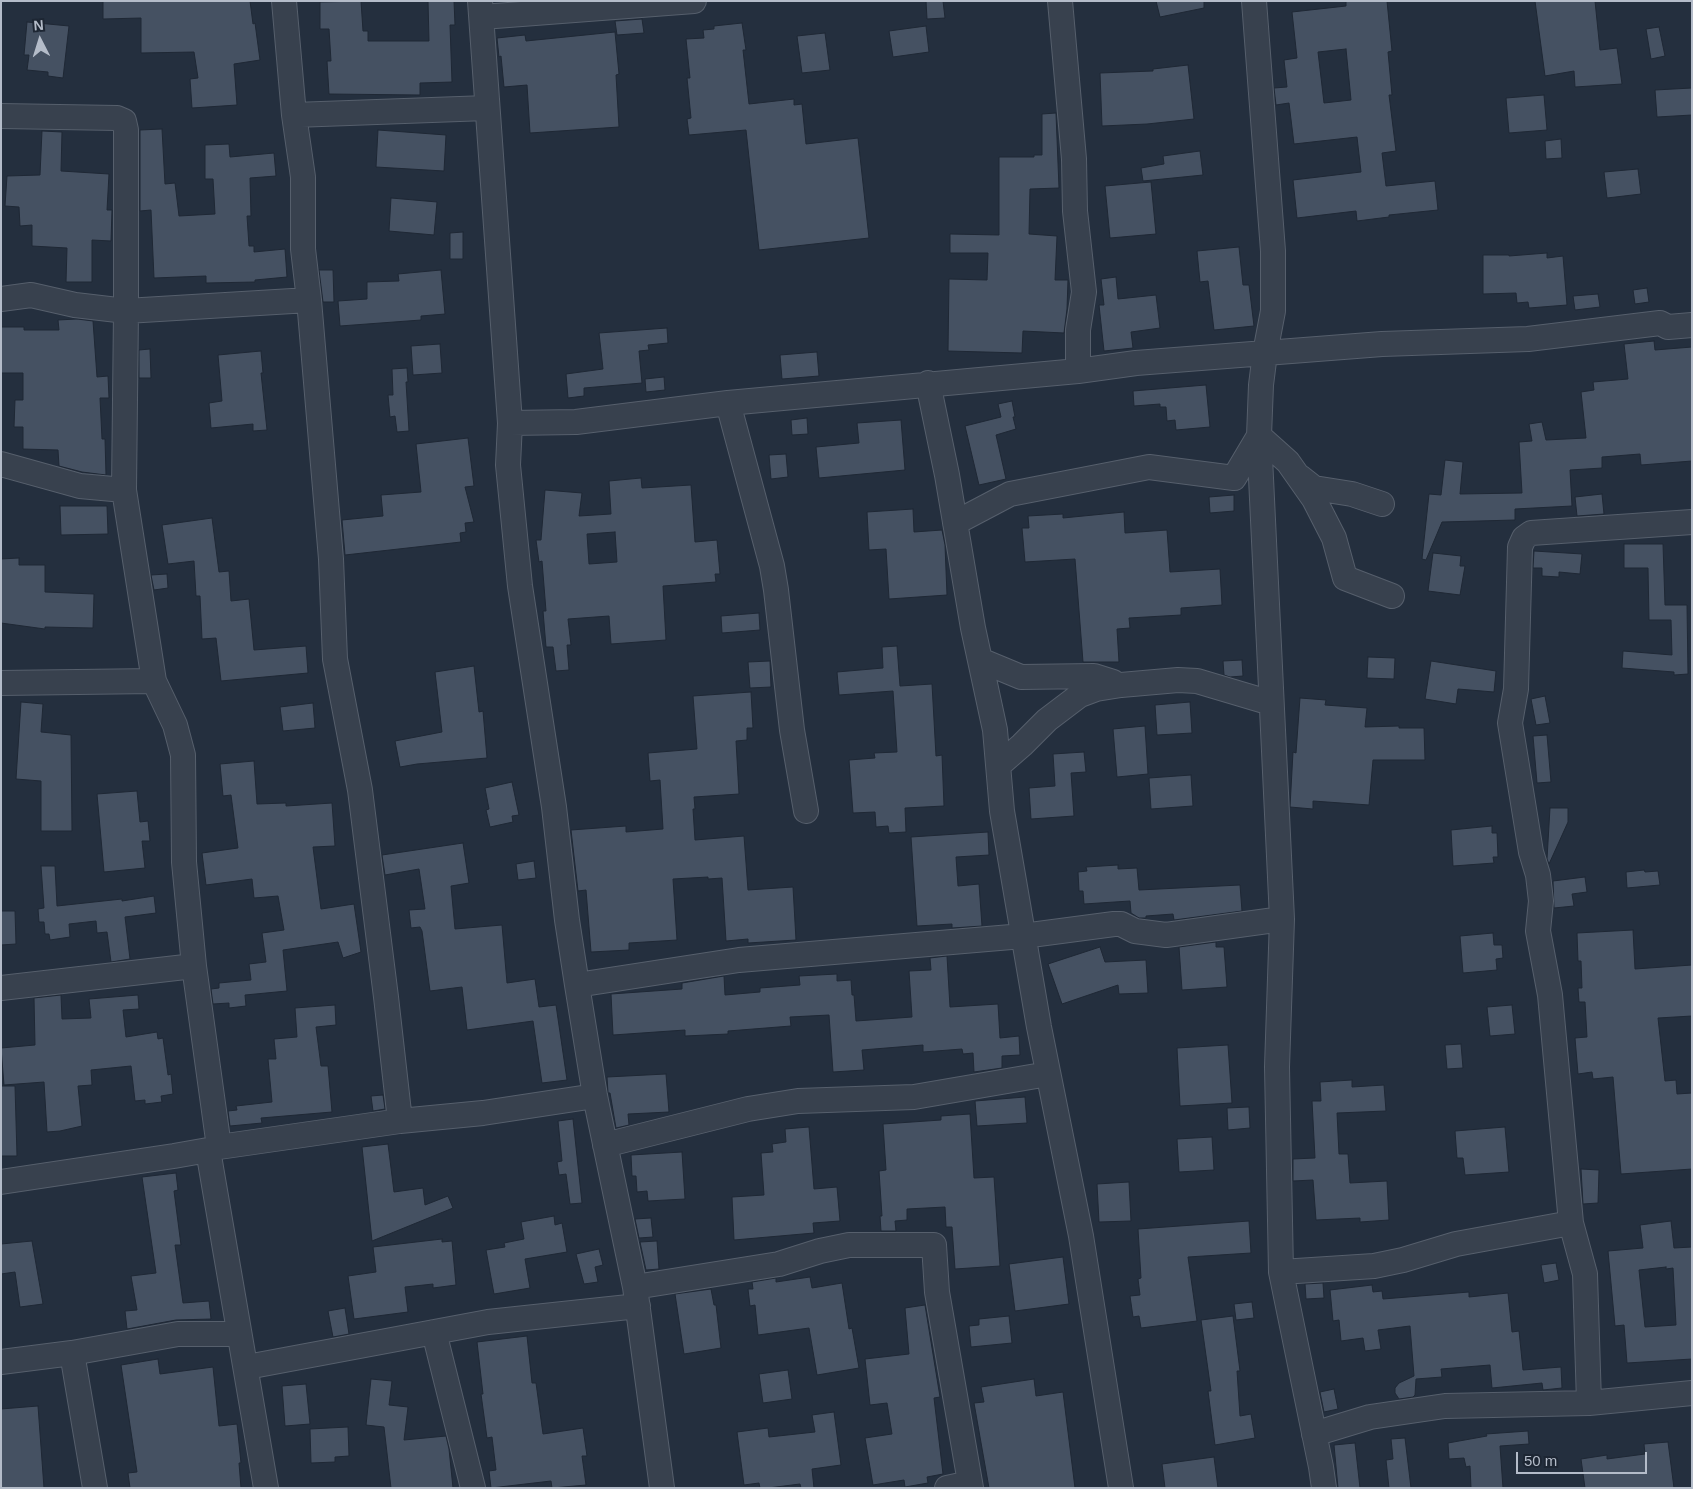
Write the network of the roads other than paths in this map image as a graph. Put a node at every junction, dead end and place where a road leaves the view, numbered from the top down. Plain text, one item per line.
1 (284, 1) edge
2 (694, 1) edge
3 (1060, 1) edge
4 (1254, 1) edge
5 (481, 9) edge
6 (487, 108) junction
7 (294, 115) junction
8 (1, 116) edge
9 (1, 299) edge
10 (309, 300) junction
11 (126, 310) junction
12 (1692, 325) edge
13 (1265, 353) junction
14 (1078, 371) junction
15 (928, 383) junction
16 (728, 403) junction
17 (510, 423) junction
18 (1259, 436) junction
19 (1, 464) edge
20 (1296, 474) junction
21 (124, 490) junction
22 (1382, 504) dead end
23 (1692, 522) edge
24 (955, 523) junction
25 (1392, 596) dead end
26 (980, 660) junction
27 (154, 681) junction
28 (1, 683) edge
29 (1120, 685) junction
30 (1271, 703) junction
31 (999, 765) junction
32 (806, 811) dead end
33 (1282, 919) junction
34 (1023, 936) junction
35 (194, 966) junction
36 (577, 985) junction
37 (1, 988) edge
38 (1048, 1074) junction
39 (595, 1096) junction
40 (400, 1121) junction
41 (605, 1145) junction
42 (213, 1149) junction
43 (1, 1182) edge
44 (1571, 1224) junction
45 (1281, 1272) junction
46 (636, 1296) junction
47 (434, 1332) junction
48 (239, 1334) junction
49 (72, 1353) junction
50 (1, 1362) edge
51 (247, 1367) junction
52 (1692, 1393) edge
53 (1590, 1403) junction
54 (1314, 1434) junction
55 (971, 1485) edge
56 (95, 1488) edge
57 (266, 1488) edge
58 (473, 1488) edge
59 (662, 1488) edge
60 (947, 1488) edge
61 (1121, 1488) edge
62 (1324, 1488) edge

1 - 7 street
2 - 5 street
3 - 14 street
4 - 13 street
5 - 6 street
6 - 7 street
6 - 17 street
7 - 10 street
8 - 11 street
9 - 11 street
10 - 11 street
10 - 40 street
11 - 21 street
12 - 13 street
13 - 14 street
13 - 18 street
14 - 15 street
15 - 16 street
15 - 24 street
16 - 17 street
16 - 32 street
17 - 36 street
18 - 20 street
18 - 24 street
18 - 30 street
19 - 21 street
20 - 22 street
20 - 25 street
21 - 27 street
23 - 44 street
24 - 26 street
26 - 29 street
26 - 31 street
27 - 28 street
27 - 35 street
29 - 30 street
29 - 31 street
30 - 33 street
31 - 34 street
33 - 34 street
33 - 45 street
34 - 36 street
34 - 38 street
35 - 37 street
35 - 42 street
36 - 39 street
38 - 41 street
38 - 61 street
39 - 40 street
39 - 41 street
40 - 42 street
41 - 46 street
42 - 43 street
42 - 48 street
44 - 45 street
44 - 53 street
45 - 54 street
46 - 47 street
46 - 55 street
46 - 59 street
47 - 51 street
47 - 58 street
48 - 49 street
48 - 51 street
49 - 50 street
49 - 56 street
51 - 57 street
52 - 53 street
53 - 54 street
54 - 62 street
55 - 60 street

